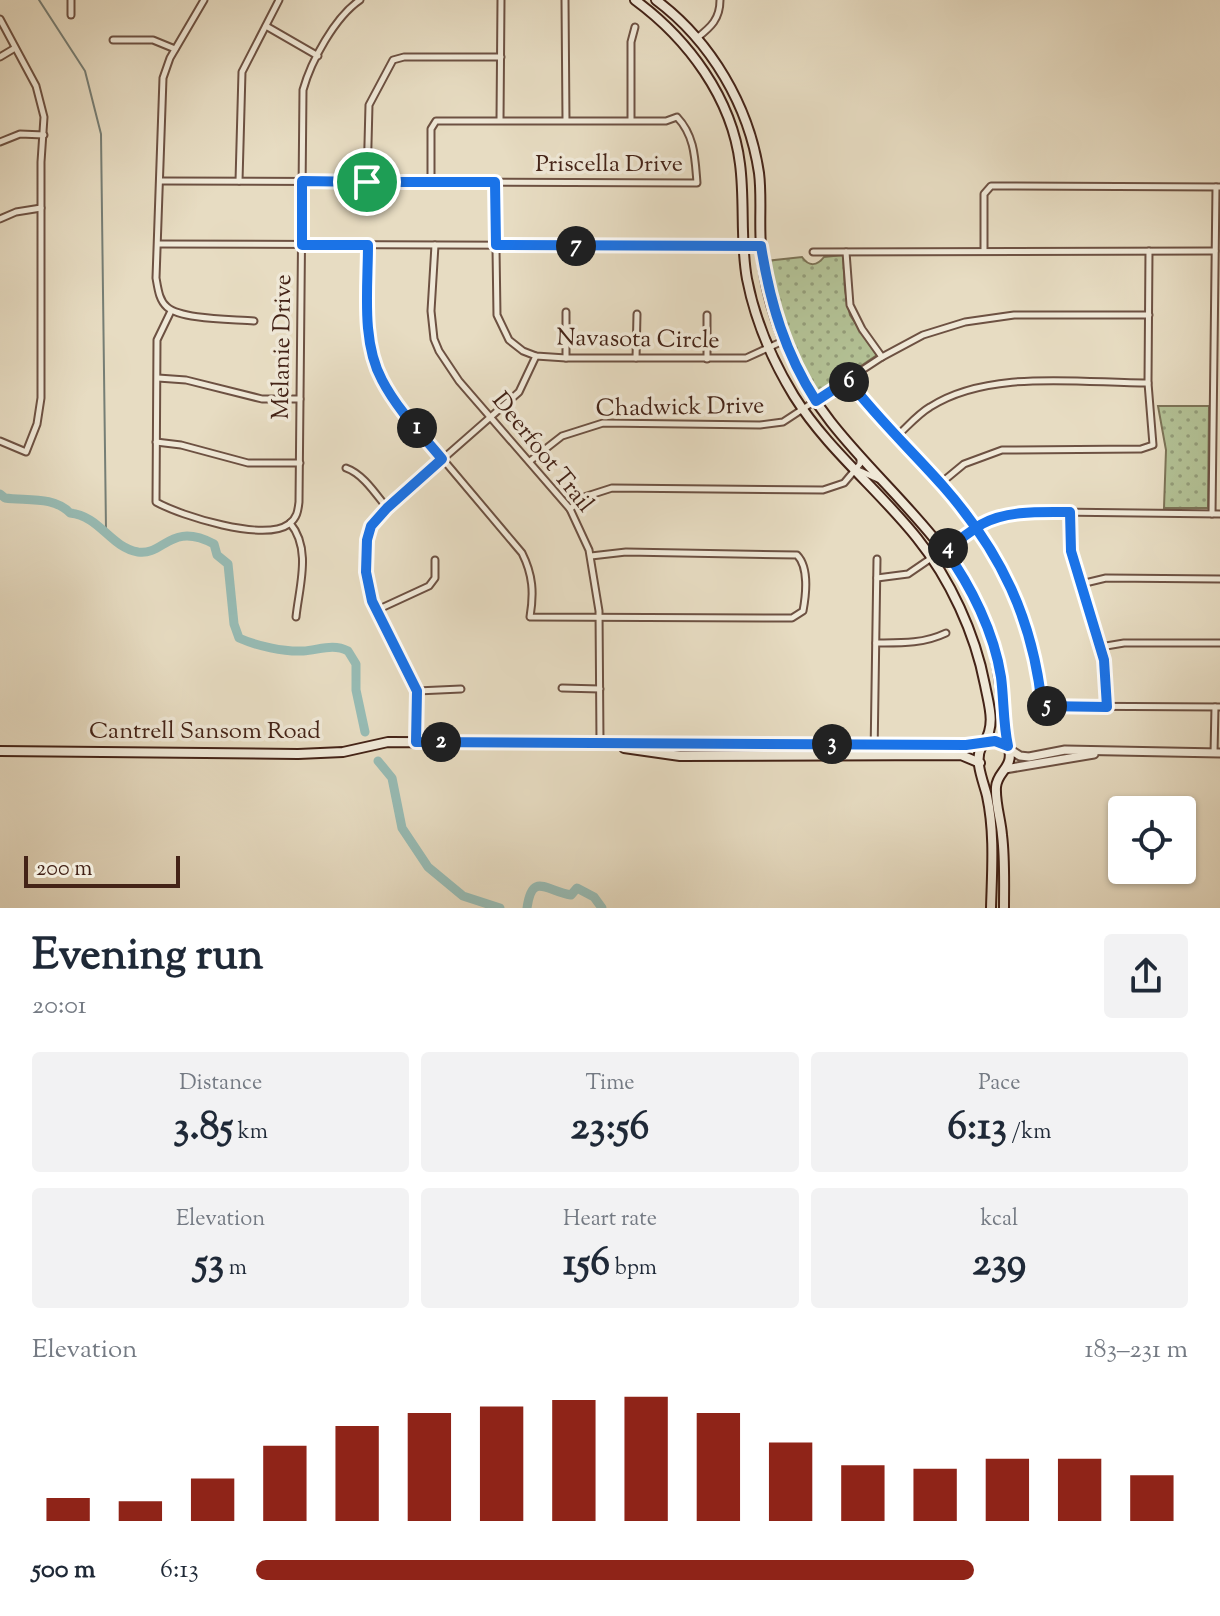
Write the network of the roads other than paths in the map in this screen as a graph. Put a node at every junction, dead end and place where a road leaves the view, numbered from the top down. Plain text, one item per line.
1 (71, 0) edge
2 (204, 0) edge
3 (279, 0) edge
4 (360, 0) edge
5 (501, 0) edge
6 (635, 0) edge
7 (656, 0) edge
8 (720, 0) edge
9 (565, 2) edge
10 (71, 15) dead end
11 (0, 19) edge
12 (266, 26) junction
13 (635, 27) dead end
14 (697, 39) junction
15 (113, 40) dead end
16 (15, 48) junction
17 (175, 49) junction
18 (318, 56) junction
19 (0, 57) edge
20 (501, 57) junction
21 (500, 120) junction
22 (566, 120) junction
23 (631, 120) junction
24 (44, 135) junction
25 (0, 142) edge
26 (161, 181) junction
27 (239, 181) junction
28 (302, 181) junction
29 (367, 182) junction
30 (431, 182) junction
31 (495, 182) junction
32 (1218, 187) edge
33 (41, 208) junction
34 (0, 219) edge
35 (158, 244) junction
36 (302, 245) junction
37 (368, 245) junction
38 (435, 245) junction
39 (496, 245) junction
40 (743, 246) junction
41 (761, 246) junction
42 (984, 250) junction
43 (1149, 251) junction
44 (1215, 251) junction
45 (813, 252) dead end
46 (846, 252) junction
47 (171, 311) junction
48 (566, 312) dead end
49 (637, 314) dead end
50 (707, 315) dead end
51 (1149, 315) junction
52 (254, 321) dead end
53 (784, 341) junction
54 (769, 348) junction
55 (536, 356) junction
56 (882, 357) junction
57 (566, 358) junction
58 (636, 358) junction
59 (707, 359) junction
60 (158, 378) junction
61 (1217, 378) edge
62 (848, 380) junction
63 (1148, 383) junction
64 (300, 399) junction
65 (816, 401) junction
66 (803, 410) junction
67 (491, 417) junction
68 (897, 436) junction
69 (0, 441) edge
70 (1216, 441) edge
71 (156, 442) junction
72 (1216, 450) edge
73 (860, 457) junction
74 (442, 459) junction
75 (530, 461) junction
76 (300, 463) junction
77 (346, 468) dead end
78 (854, 469) junction
79 (941, 483) junction
80 (886, 484) junction
81 (387, 508) junction
82 (570, 509) junction
83 (1070, 512) junction
84 (1212, 514) junction
85 (1220, 514) edge
86 (290, 523) junction
87 (976, 528) junction
88 (945, 550) junction
89 (591, 556) junction
90 (932, 557) junction
91 (877, 559) dead end
92 (435, 560) dead end
93 (877, 578) junction
94 (1220, 579) edge
95 (1081, 584) junction
96 (377, 610) junction
97 (599, 616) junction
98 (296, 617) dead end
99 (946, 633) dead end
100 (876, 643) junction
101 (1220, 643) edge
102 (1100, 647) junction
103 (562, 688) dead end
104 (461, 689) dead end
105 (600, 689) junction
106 (417, 691) junction
107 (1107, 707) junction
108 (1217, 707) edge
109 (416, 742) junction
110 (600, 743) junction
111 (685, 744) junction
112 (804, 744) junction
113 (984, 744) junction
114 (874, 745) junction
115 (1009, 748) junction
116 (0, 751) edge
117 (1108, 752) junction
118 (1217, 753) edge
119 (685, 756) junction
120 (804, 757) junction
121 (874, 757) junction
122 (980, 764) junction
123 (1003, 770) junction
124 (991, 908) edge
125 (1004, 908) edge

1 - 10 street
2 - 17 street
3 - 12 street
4 - 18 street, Melanie Drive
5 - 20 street
6 - 40 main road
7 - 14 main road
8 - 14 street
9 - 22 street
11 - 16 street
12 - 18 street
12 - 27 street
13 - 23 street
14 - 41 main road
15 - 17 street
16 - 19 street
16 - 24 street
17 - 26 street
18 - 28 street, Melanie Drive
20 - 21 street
20 - 29 street
21 - 22 street
21 - 30 street
22 - 23 street
23 - 31 street, Priscella Drive
24 - 25 street
24 - 33 street
26 - 27 street, Priscella Drive
26 - 35 street
27 - 28 street, Priscella Drive
28 - 29 street, Priscella Drive
28 - 36 street, Melanie Drive
29 - 30 street, Priscella Drive
30 - 31 street, Priscella Drive
31 - 39 street, Navasota Circle
32 - 42 street
32 - 44 street
33 - 34 street
33 - 69 street
35 - 36 street
35 - 47 street
36 - 37 street
36 - 64 street, Melanie Drive
37 - 38 street
37 - 74 street
38 - 39 street
38 - 67 street, Deerfoot Trail
39 - 40 street
39 - 55 street, Navasota Circle
40 - 41 street
40 - 54 main road
41 - 53 main road
42 - 43 street
42 - 46 street
43 - 44 street
43 - 51 street
44 - 61 street
45 - 46 street
46 - 56 street
47 - 52 street
47 - 60 street
48 - 57 street
49 - 58 street
50 - 59 street
51 - 56 street, Chadwick Drive
51 - 63 street
53 - 54 street, Navasota Circle
53 - 65 main road
54 - 59 street, Navasota Circle
54 - 66 main road
55 - 57 street, Navasota Circle
55 - 67 street
56 - 62 street, Chadwick Drive
57 - 58 street, Navasota Circle
58 - 59 street, Navasota Circle
60 - 64 street
60 - 71 street
61 - 70 street
62 - 65 street, Chadwick Drive
62 - 68 street
63 - 68 street
63 - 79 street
64 - 76 street, Melanie Drive
65 - 66 street, Chadwick Drive
65 - 73 main road
66 - 75 street, Chadwick Drive
66 - 78 main road
67 - 74 street
67 - 75 street, Deerfoot Trail
68 - 79 street
70 - 72 street
71 - 76 street
71 - 86 street
72 - 84 street
73 - 78 street
73 - 80 main road
74 - 81 street
74 - 97 street
75 - 82 street, Deerfoot Trail
76 - 86 street, Melanie Drive
77 - 81 street
78 - 80 street
78 - 82 street
78 - 90 main road
79 - 87 street
80 - 88 main road
81 - 96 street
82 - 89 street, Deerfoot Trail
83 - 84 street
83 - 87 street
83 - 95 street
84 - 85 street
86 - 98 street
87 - 88 street
87 - 107 street
88 - 90 street
88 - 115 main road
89 - 97 street, Deerfoot Trail
89 - 97 street
90 - 93 street
90 - 113 main road
91 - 93 street
92 - 96 street
93 - 100 street
94 - 95 street
95 - 102 street
96 - 106 street
97 - 105 street, Deerfoot Trail
99 - 100 street
100 - 114 street
101 - 102 street
102 - 107 street
103 - 105 street
104 - 106 street
105 - 110 street, Deerfoot Trail
106 - 109 street
107 - 108 street
108 - 118 street
109 - 110 main road, Cantrell Sansom Road
109 - 116 main road, Cantrell Sansom Road
110 - 111 main road, Cantrell Sansom Road
110 - 119 main road, Cantrell Sansom Road
111 - 112 main road, Cantrell Sansom Road
111 - 119 main road
112 - 114 main road, Cantrell Sansom Road
112 - 120 main road
113 - 114 main road, Cantrell Sansom Road
113 - 115 main road
113 - 122 main road
114 - 121 street
115 - 117 street
115 - 123 main road
117 - 118 street
117 - 123 street
119 - 120 main road, Cantrell Sansom Road
120 - 121 main road, Cantrell Sansom Road
121 - 122 main road, Cantrell Sansom Road
122 - 123 main road
122 - 124 main road
123 - 125 main road

